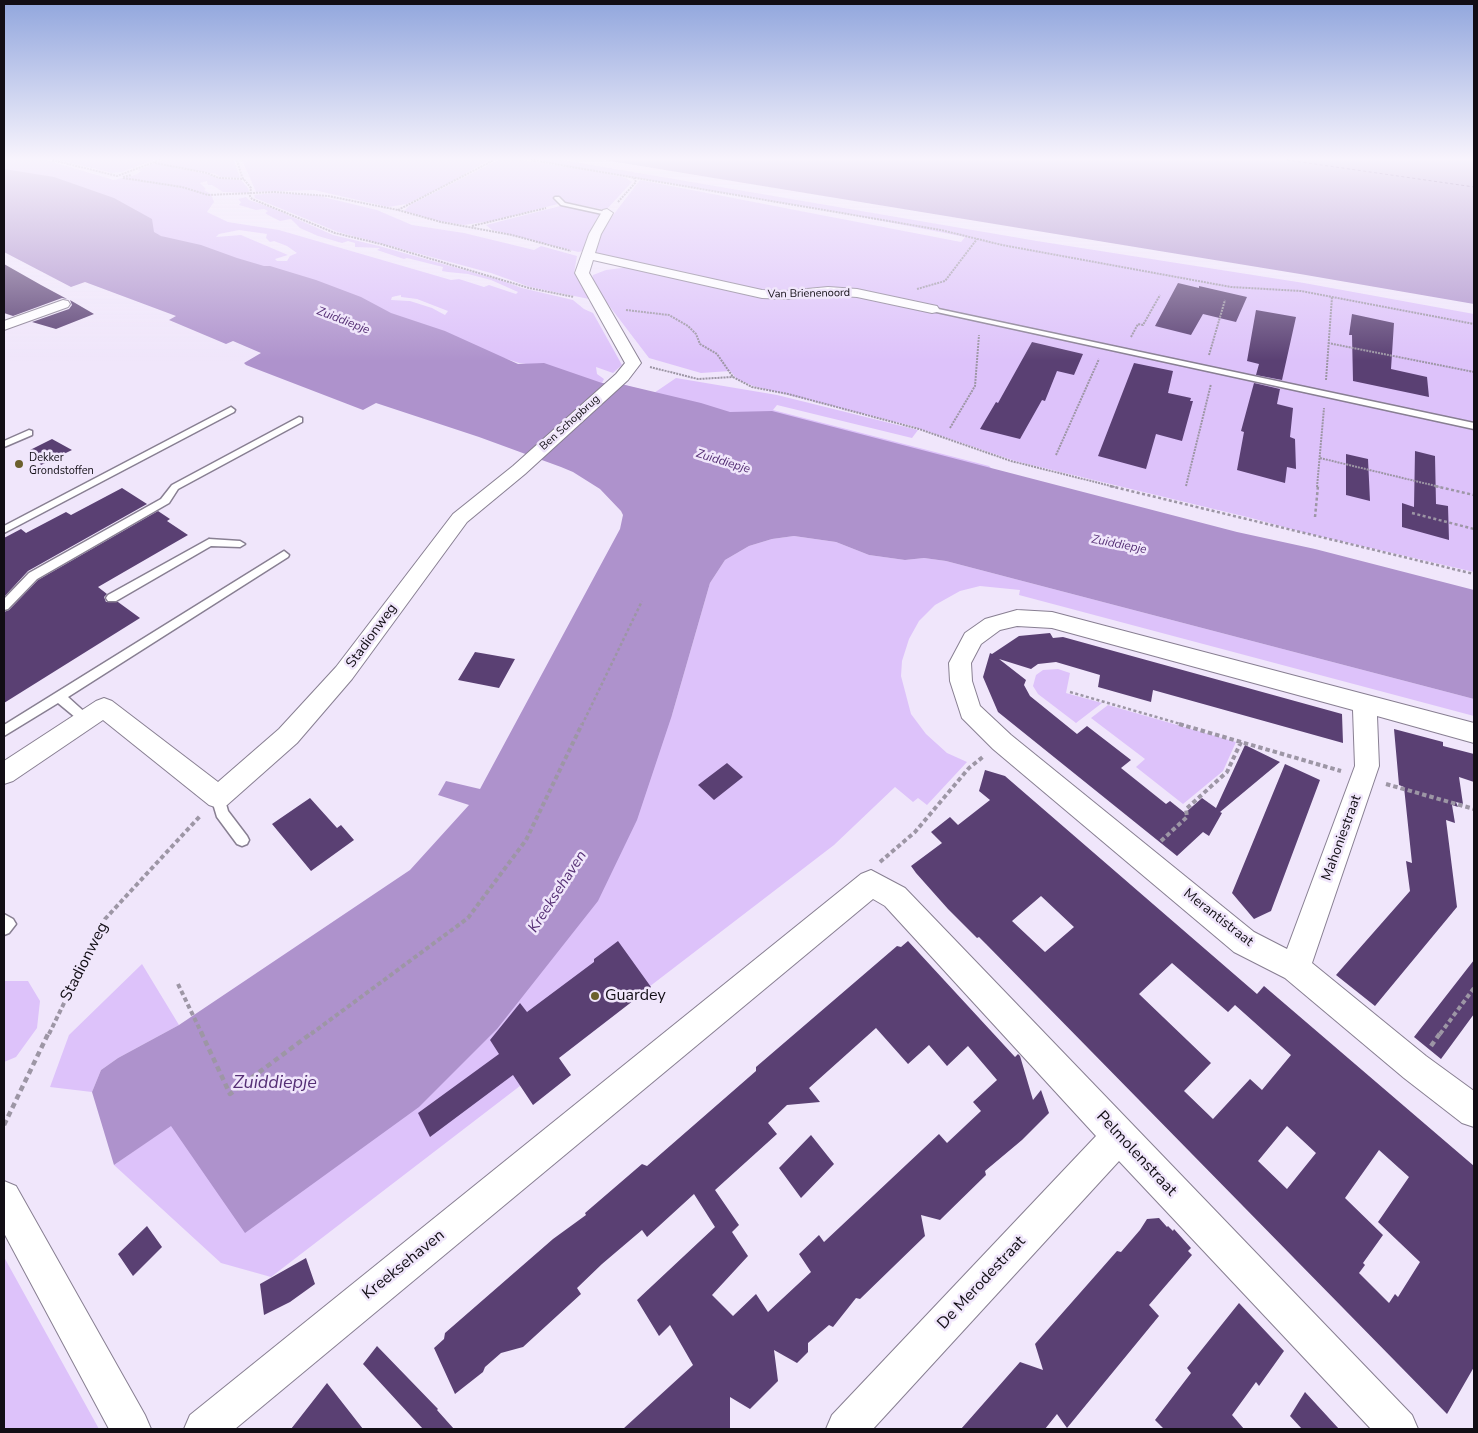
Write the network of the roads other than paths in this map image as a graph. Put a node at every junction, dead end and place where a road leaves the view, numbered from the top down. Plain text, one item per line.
1 (599, 227) edge
2 (587, 255) junction
3 (627, 263) junction
4 (582, 273) junction
5 (63, 304) dead end
6 (932, 309) joint
7 (4, 326) edge
8 (231, 410) dead end
9 (299, 420) dead end
10 (1474, 426) edge
11 (29, 433) dead end
12 (4, 444) edge
13 (519, 470) joint
14 (4, 530) edge
15 (240, 544) dead end
16 (284, 555) dead end
17 (112, 598) dead end
18 (4, 606) edge
19 (59, 697) junction
20 (1365, 703) junction
21 (85, 720) junction
22 (4, 731) edge
23 (1474, 733) edge
24 (4, 774) edge
25 (218, 797) junction
26 (242, 840) dead end
27 (871, 883) joint
28 (4, 922) edge
29 (4, 928) edge
30 (1295, 968) junction
31 (1474, 1111) edge
32 (1119, 1136) junction
33 (4, 1198) edge
34 (131, 1429) edge
35 (204, 1429) edge
36 (846, 1429) edge
37 (1398, 1429) edge

1 - 2 street
2 - 3 street, Van Brienenoord
2 - 4 street
3 - 4 street, Van Brienenoord
3 - 6 street, Van Brienenoord
4 - 13 street, Ben Schopbrug
5 - 7 street
6 - 10 lane
8 - 14 lane
9 - 18 lane
11 - 12 lane
13 - 25 street, Stadionweg
15 - 17 lane
16 - 19 lane
19 - 21 lane
19 - 22 lane
20 - 23 street
20 - 30 street, Mahoniestraat
20 - 30 street, Merantistraat
21 - 24 street
21 - 25 street
25 - 26 lane
27 - 32 street, Pelmolenstraat
27 - 35 street, Kreeksehaven
28 - 29 lane
30 - 31 street, Merantistraat
32 - 36 street, De Merodestraat
32 - 37 street, Pelmolenstraat
33 - 34 street

